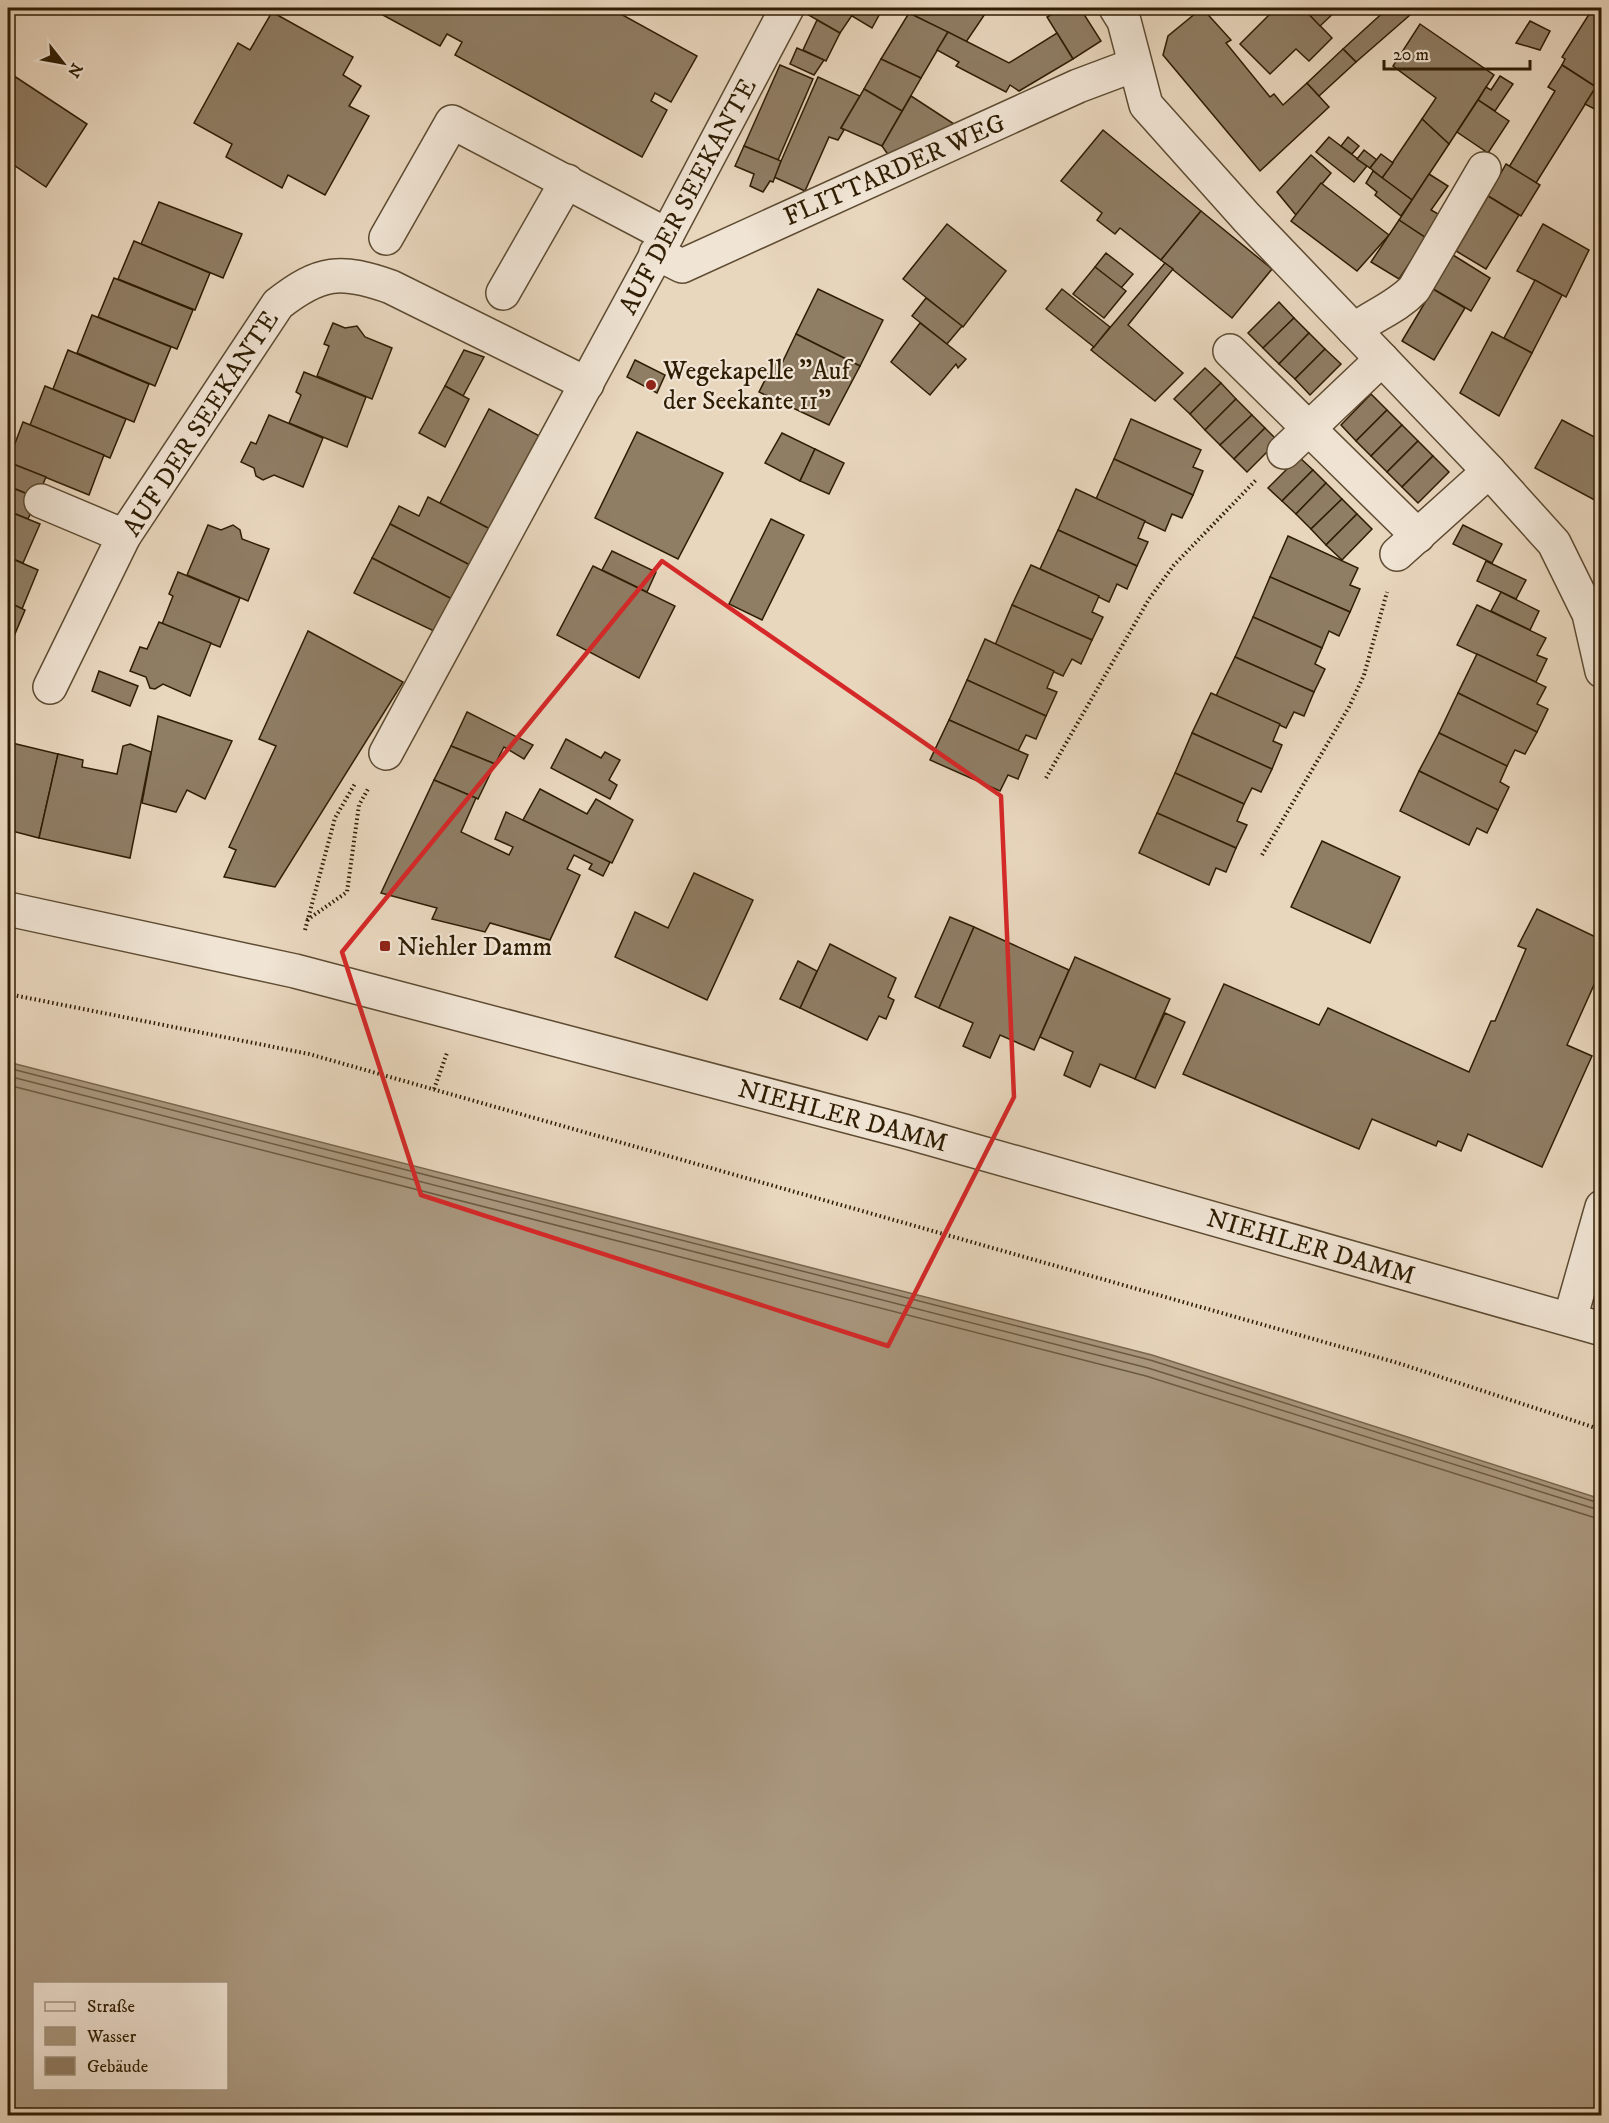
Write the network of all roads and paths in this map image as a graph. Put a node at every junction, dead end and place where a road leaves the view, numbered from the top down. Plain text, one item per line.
1 (787, 8) edge
2 (1126, 12) edge
3 (1134, 65) junction
4 (1484, 169) dead end
5 (567, 181) junction
6 (386, 238) dead end
7 (662, 244) junction
8 (503, 293) dead end
9 (1354, 330) junction
10 (1230, 351) dead end
11 (1382, 359) junction
12 (587, 384) junction
13 (1310, 428) junction
14 (1284, 452) joint
15 (1489, 471) junction
16 (41, 501) dead end
17 (124, 537) junction
18 (1407, 545) junction
19 (1602, 671) edge
20 (50, 687) dead end
21 (386, 753) joint
22 (359, 777) dead end
23 (1047, 778) dead end
24 (1262, 855) dead end
25 (316, 884) dead end
26 (8, 909) edge
27 (307, 920) dead end
28 (8, 994) edge
29 (1602, 1207) edge
30 (1570, 1319) junction
31 (1602, 1329) edge
32 (1602, 1430) edge

1 - 7 street, AUF DER SEEKANTE
2 - 3 street
3 - 7 street, FLITTARDER WEG
3 - 9 street
4 - 9 street
5 - 6 street
5 - 7 street
5 - 8 street
7 - 12 street, AUF DER SEEKANTE
9 - 11 street
10 - 13 street
11 - 13 street
11 - 15 street
12 - 17 street, AUF DER SEEKANTE
12 - 21 street, AUF DER SEEKANTE
13 - 14 street
13 - 18 street
14 - 23 path
15 - 18 street
15 - 19 street
16 - 17 street
17 - 20 street, AUF DER SEEKANTE
18 - 24 path
21 - 27 path
22 - 25 path
26 - 30 street, NIEHLER DAMM
28 - 32 path
29 - 30 street
30 - 31 street, NIEHLER DAMM

